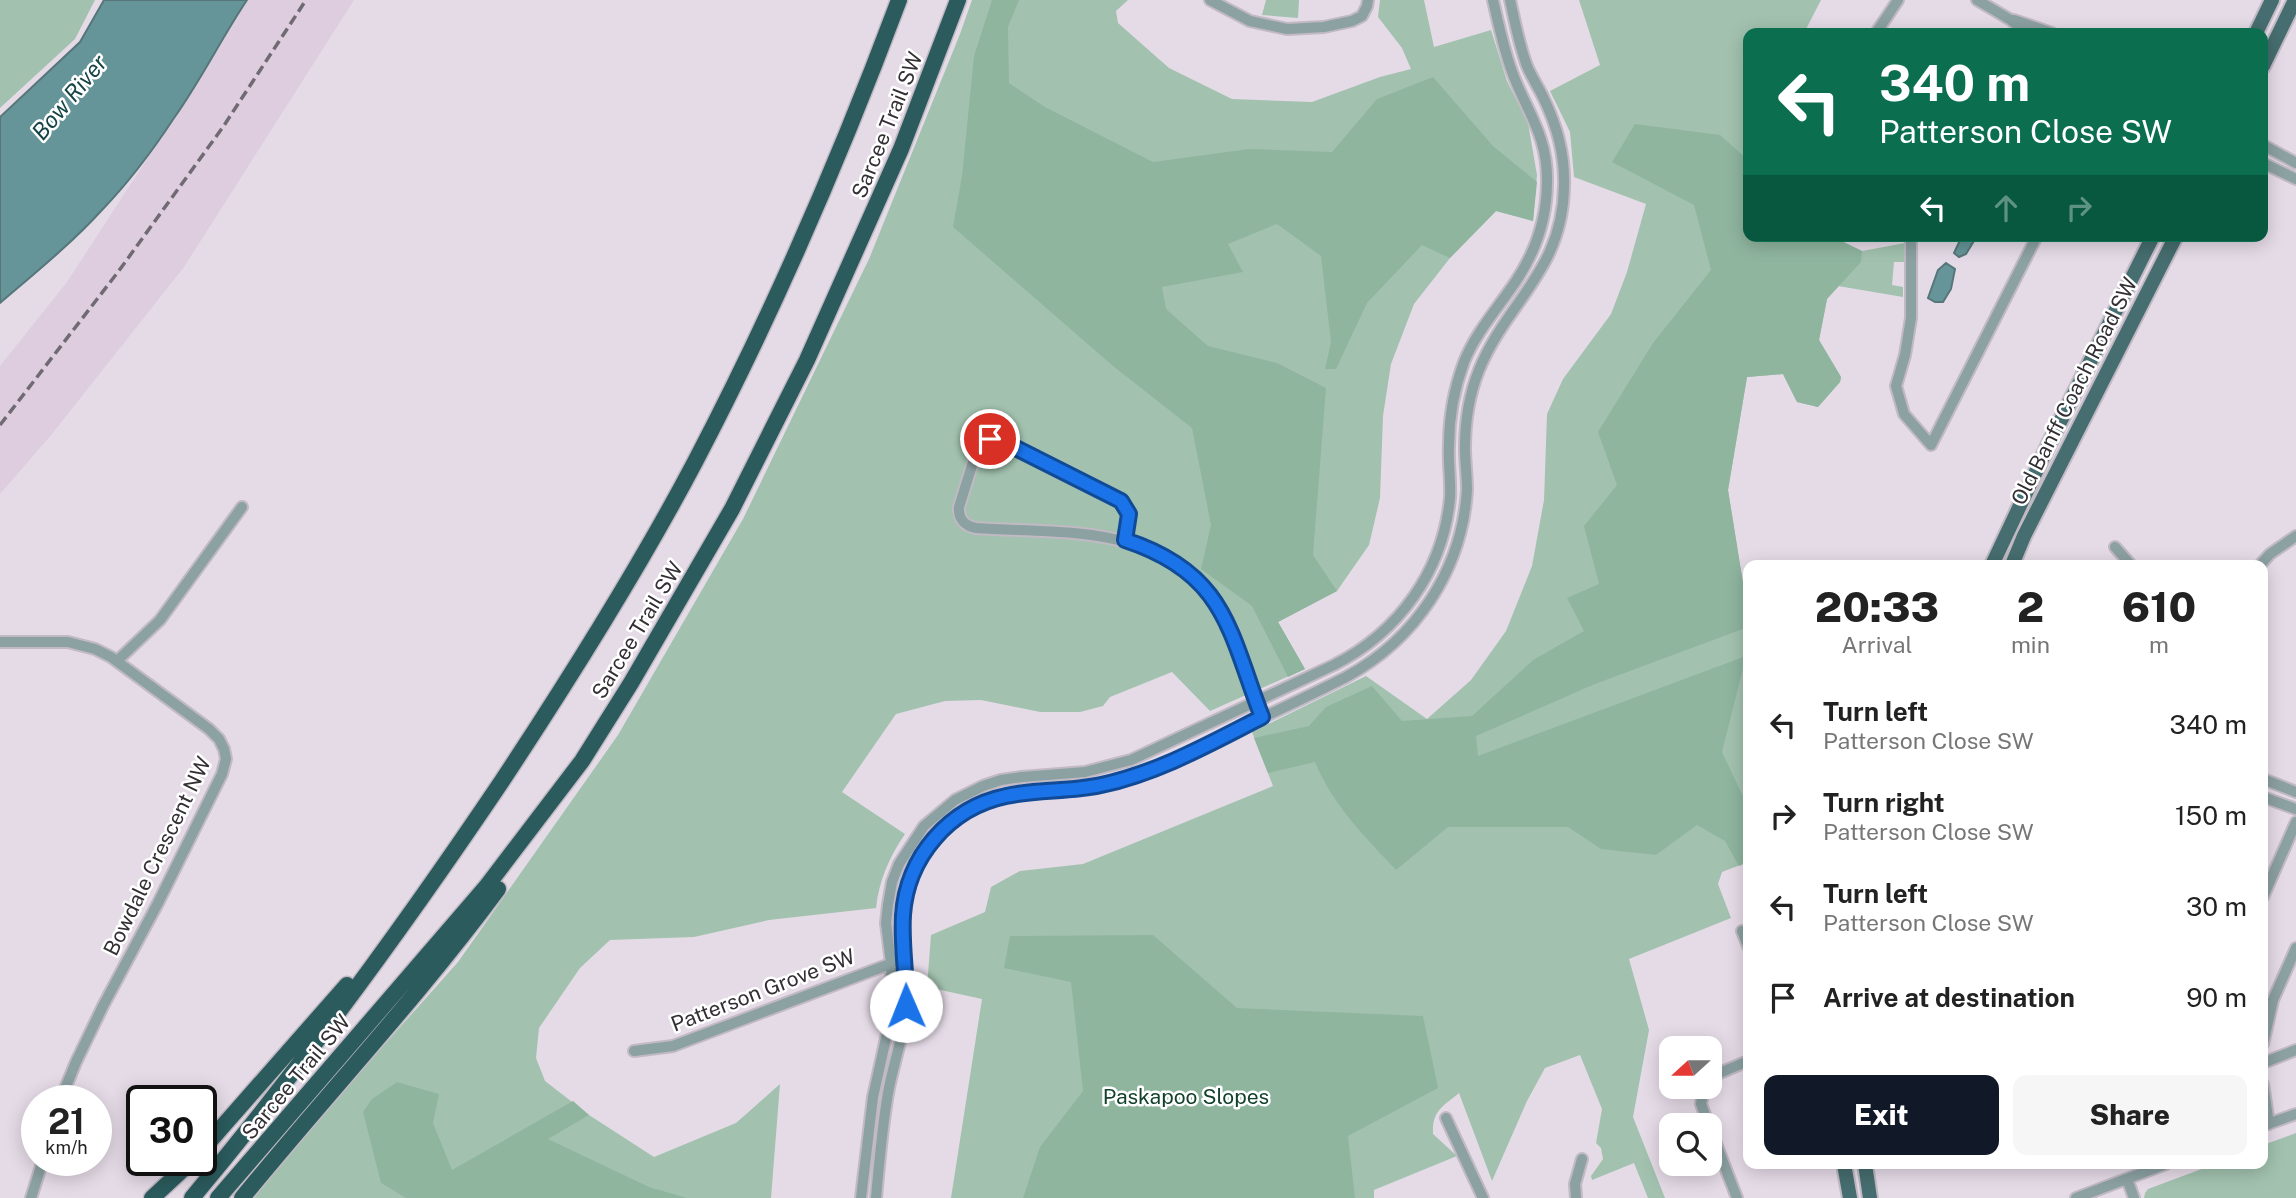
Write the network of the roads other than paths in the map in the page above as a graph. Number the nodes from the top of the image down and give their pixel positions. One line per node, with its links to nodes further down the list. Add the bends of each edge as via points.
1 (899, 0): 52 (highway, Sarcee Trail SW, via 825,189 694,464 542,720)
2 (958, 0): 41 (highway, Sarcee Trail SW, via 897,160 802,371 699,568)
3 (1210, 0): 4 (street, via 1250,21 1287,29 1352,22 1362,16)
4 (1368, 0)
5 (1493, 0): 25 (street, via 1514,78 1544,148 1547,199 1539,238 1516,282 1471,347)
6 (1510, 0): 26 (street, via 1527,66 1556,131 1563,199 1546,261 1487,352)
7 (1898, 0): 12 (street)
8 (1977, 0): 11 (street)
9 (2272, 0): 15 (main road)
10 (2295, 0): 16 (main road)
11 (2011, 19): 13 (street); 14 (street)
12 (1880, 28)
13 (2021, 28)
14 (2037, 28)
15 (2258, 28)
16 (2268, 56)
17 (2268, 148): 18 (street)
18 (2296, 163)
19 (2268, 165): 20 (street)
20 (2296, 179)
21 (1911, 242): 22 (street, via 1911,318 1896,386 1903,414 1931,445)
22 (2034, 242)
23 (2150, 242): 31 (main road, Old Banff Coach Road SW)
24 (2173, 242): 32 (main road, Old Banff Coach Road SW)
25 (1451, 407): 26 (street); 35 (street, via 1447,520 1436,557)
26 (1468, 409): 36 (street, via 1462,527 1448,570)
27 (243, 508): 38 (street, via 155,626)
28 (2296, 536): 34 (street)
29 (1125, 540): 29 (street, via 976,528 964,523 959,508 978,446 990,439 1002,441 1121,501 1129,514); 39 (street, via 1190,572 1213,598 1231,628)
30 (2115, 547): 33 (street)
31 (1994, 560)
32 (2014, 560)
33 (2127, 560)
34 (2265, 560)
35 (1415, 596): 36 (street); 39 (street, via 1387,629 1362,649)
36 (1428, 605): 40 (street, via 1399,640 1366,666)
37 (0, 642): 38 (street, Bowdale Crescent NW, via 78,644)
38 (117, 661): 62 (street, Bowdale Crescent NW, via 213,732 226,761)
39 (1256, 702): 40 (street); 42 (street, via 1157,750)
40 (1262, 717): 44 (street, via 1162,765)
41 (582, 761): 79 (highway, Sarcee Trail SW, via 463,915); 80 (highway, via 554,809 463,936)
42 (1098, 769): 44 (street); 47 (street, via 1001,780)
43 (2268, 781): 45 (street)
44 (1101, 785): 49 (street, via 1009,795)
45 (2296, 792)
46 (2268, 799): 48 (street)
47 (950, 803): 49 (street); 55 (street, via 917,833 895,872 886,923)
48 (2296, 809)
49 (959, 816): 54 (street, via 928,847 910,880 903,918)
50 (2296, 821): 51 (street)
51 (2268, 885)
52 (387, 948): 66 (highway, via 337,995); 78 (highway, Sarcee Trail SW)
53 (2296, 948): 56 (street)
54 (905, 960): 55 (street, Patterson Grove SW); 82 (street, via 905,1017 888,1095)
55 (891, 963): 58 (street, Patterson Grove SW, via 673,1046); 81 (street, via 892,1011 873,1097)
56 (2268, 1022)
57 (2296, 1050): 59 (street)
58 (634, 1051)
59 (2268, 1061)
60 (1743, 1063): 61 (street)
61 (1722, 1072)
62 (67, 1085)
63 (2296, 1114): 65 (street)
64 (1446, 1118): 83 (street)
65 (2268, 1124)
66 (217, 1133)
67 (1582, 1159): 84 (street, via 1574,1184)
68 (1722, 1160): 85 (street)
69 (1843, 1169): 86 (main road)
70 (1844, 1169): 87 (main road)
71 (1866, 1169): 88 (main road)
72 (2153, 1169): 75 (street)
73 (38, 1176): 76 (street)
74 (176, 1176): 77 (highway)
75 (2127, 1179): 89 (street); 90 (street)
76 (31, 1198)
77 (152, 1198)
78 (191, 1198)
79 (221, 1198)
80 (242, 1198)
81 (861, 1198)
82 (876, 1198)
83 (1483, 1198)
84 (1576, 1198)
85 (1737, 1198)
86 (1843, 1198)
87 (1850, 1198)
88 (1870, 1198)
89 (2076, 1198)
90 (2134, 1198)

